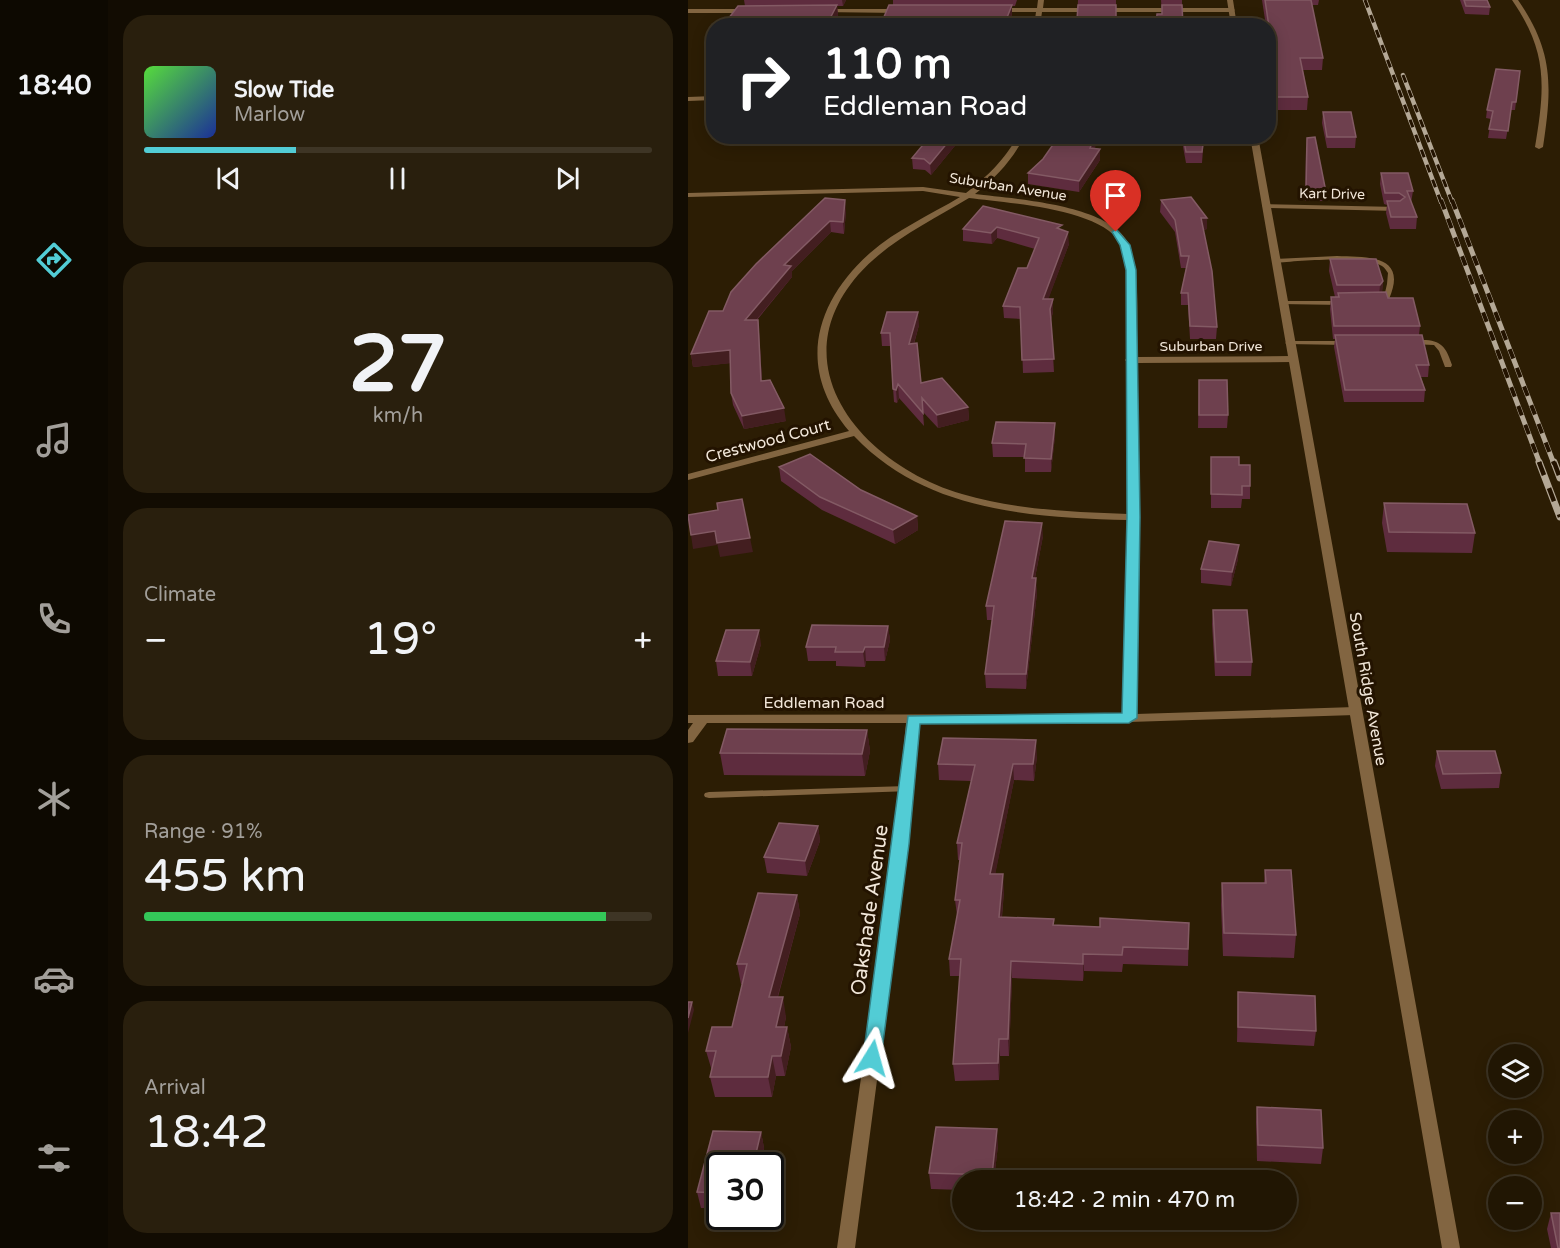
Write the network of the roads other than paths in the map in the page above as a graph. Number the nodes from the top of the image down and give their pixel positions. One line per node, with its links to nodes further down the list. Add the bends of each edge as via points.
1 (1041, 0): 5 (street)
2 (1230, 0): 6 (street)
3 (1514, 0): 17 (street, via 1530,19 1541,45 1550,95)
4 (992, 10): 5 (street)
5 (1039, 10): 6 (street); 11 (street)
6 (1232, 10): 12 (street)
7 (688, 11): 8 (street)
8 (758, 11)
9 (817, 11): 10 (street)
10 (911, 11)
11 (1038, 18)
12 (1233, 18)
13 (706, 98): 14 (street)
14 (688, 99)
15 (1018, 144): 18 (street, via 997,172)
16 (1255, 144): 20 (street, South Ridge Avenue)
17 (1539, 147)
18 (968, 194): 19 (street, Suburban Avenue, via 906,189); 30 (street, Suburban Avenue, via 1077,213 1116,232 1125,245 1131,270); 32 (street, via 872,254 835,300 824,326 821,364 828,393)
19 (688, 195)
20 (1266, 206): 21 (street, Kart Drive); 22 (street, South Ridge Avenue)
21 (1398, 209)
22 (1275, 261): 23 (street, South Ridge Avenue); 25 (lane, via 1351,259 1385,263 1392,277 1387,298)
23 (1282, 303): 24 (lane); 28 (street, South Ridge Avenue)
24 (1350, 303)
25 (1372, 303)
26 (1360, 342): 28 (lane)
27 (1406, 342): 31 (lane, via 1436,343 1443,348)
28 (1289, 343): 29 (street, South Ridge Avenue)
29 (1292, 359): 30 (street, Suburban Drive); 35 (street, South Ridge Avenue)
30 (1130, 360): 34 (street, Suburban Avenue)
31 (1448, 365)
32 (855, 433): 33 (street, Crestwood Court); 34 (street, via 885,463 922,484 966,499 1016,510)
33 (688, 477)
34 (1134, 517): 36 (street, Suburban Avenue)
35 (1355, 711): 36 (street, Eddleman Road); 44 (street, South Ridge Avenue)
36 (1129, 718): 39 (street, Eddleman Road)
37 (688, 719): 38 (street, Eddleman Road)
38 (703, 719): 39 (street, Eddleman Road); 40 (street)
39 (913, 720): 41 (street, Oakshade Avenue)
40 (688, 740)
41 (907, 789): 42 (lane); 43 (street, Oakshade Avenue)
42 (709, 795)
43 (846, 1248)
44 (1451, 1248)

